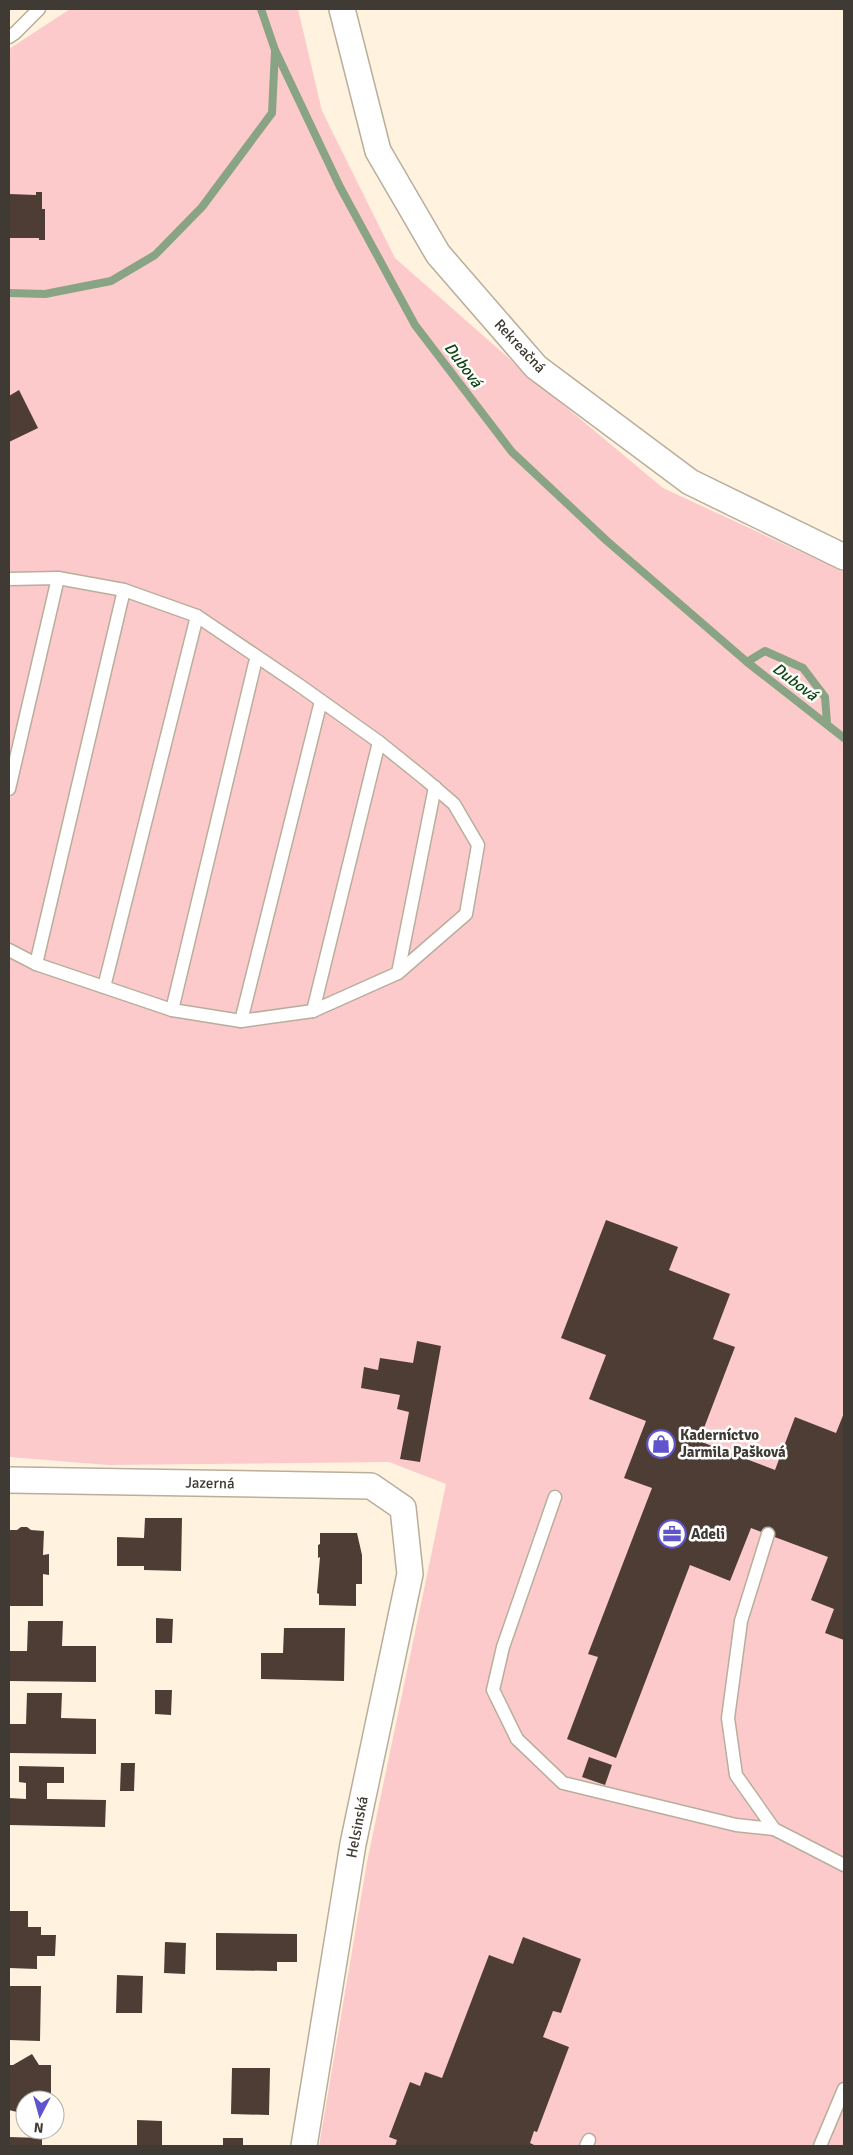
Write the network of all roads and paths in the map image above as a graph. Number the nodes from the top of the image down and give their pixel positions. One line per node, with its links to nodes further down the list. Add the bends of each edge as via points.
1 (39, 9): 3 (lane)
2 (342, 9): 4 (street, Rekreačná, via 378,150 438,254 536,368 690,482)
3 (9, 37)
4 (844, 556)
5 (58, 578): 6 (lane); 7 (lane); 13 (lane)
6 (9, 579)
7 (124, 590): 8 (lane); 15 (lane)
8 (197, 616): 9 (lane); 17 (lane)
9 (258, 658): 10 (lane); 18 (lane, via 254,663)
10 (321, 701): 11 (lane); 20 (lane)
11 (379, 742): 12 (lane); 19 (lane)
12 (434, 787): 16 (lane); 16 (lane, via 454,804 478,845 466,914)
13 (9, 789)
14 (9, 950): 15 (lane)
15 (36, 964): 17 (lane)
16 (398, 973): 19 (lane)
17 (104, 987): 18 (lane)
18 (172, 1010): 20 (lane)
19 (313, 1011): 20 (lane)
20 (241, 1021)
21 (9, 1480): 23 (street, Jazerná, via 371,1486)
22 (555, 1497): 25 (lane, via 503,1647 493,1690 517,1739 564,1783 736,1825)
23 (403, 1508): 28 (street, Helsinská, via 410,1574 353,1844)
24 (768, 1534): 25 (lane, via 741,1621 728,1718 736,1775)
25 (774, 1829): 26 (lane)
26 (844, 1865)
27 (844, 2089): 29 (lane)
28 (304, 2146)
29 (820, 2146)

